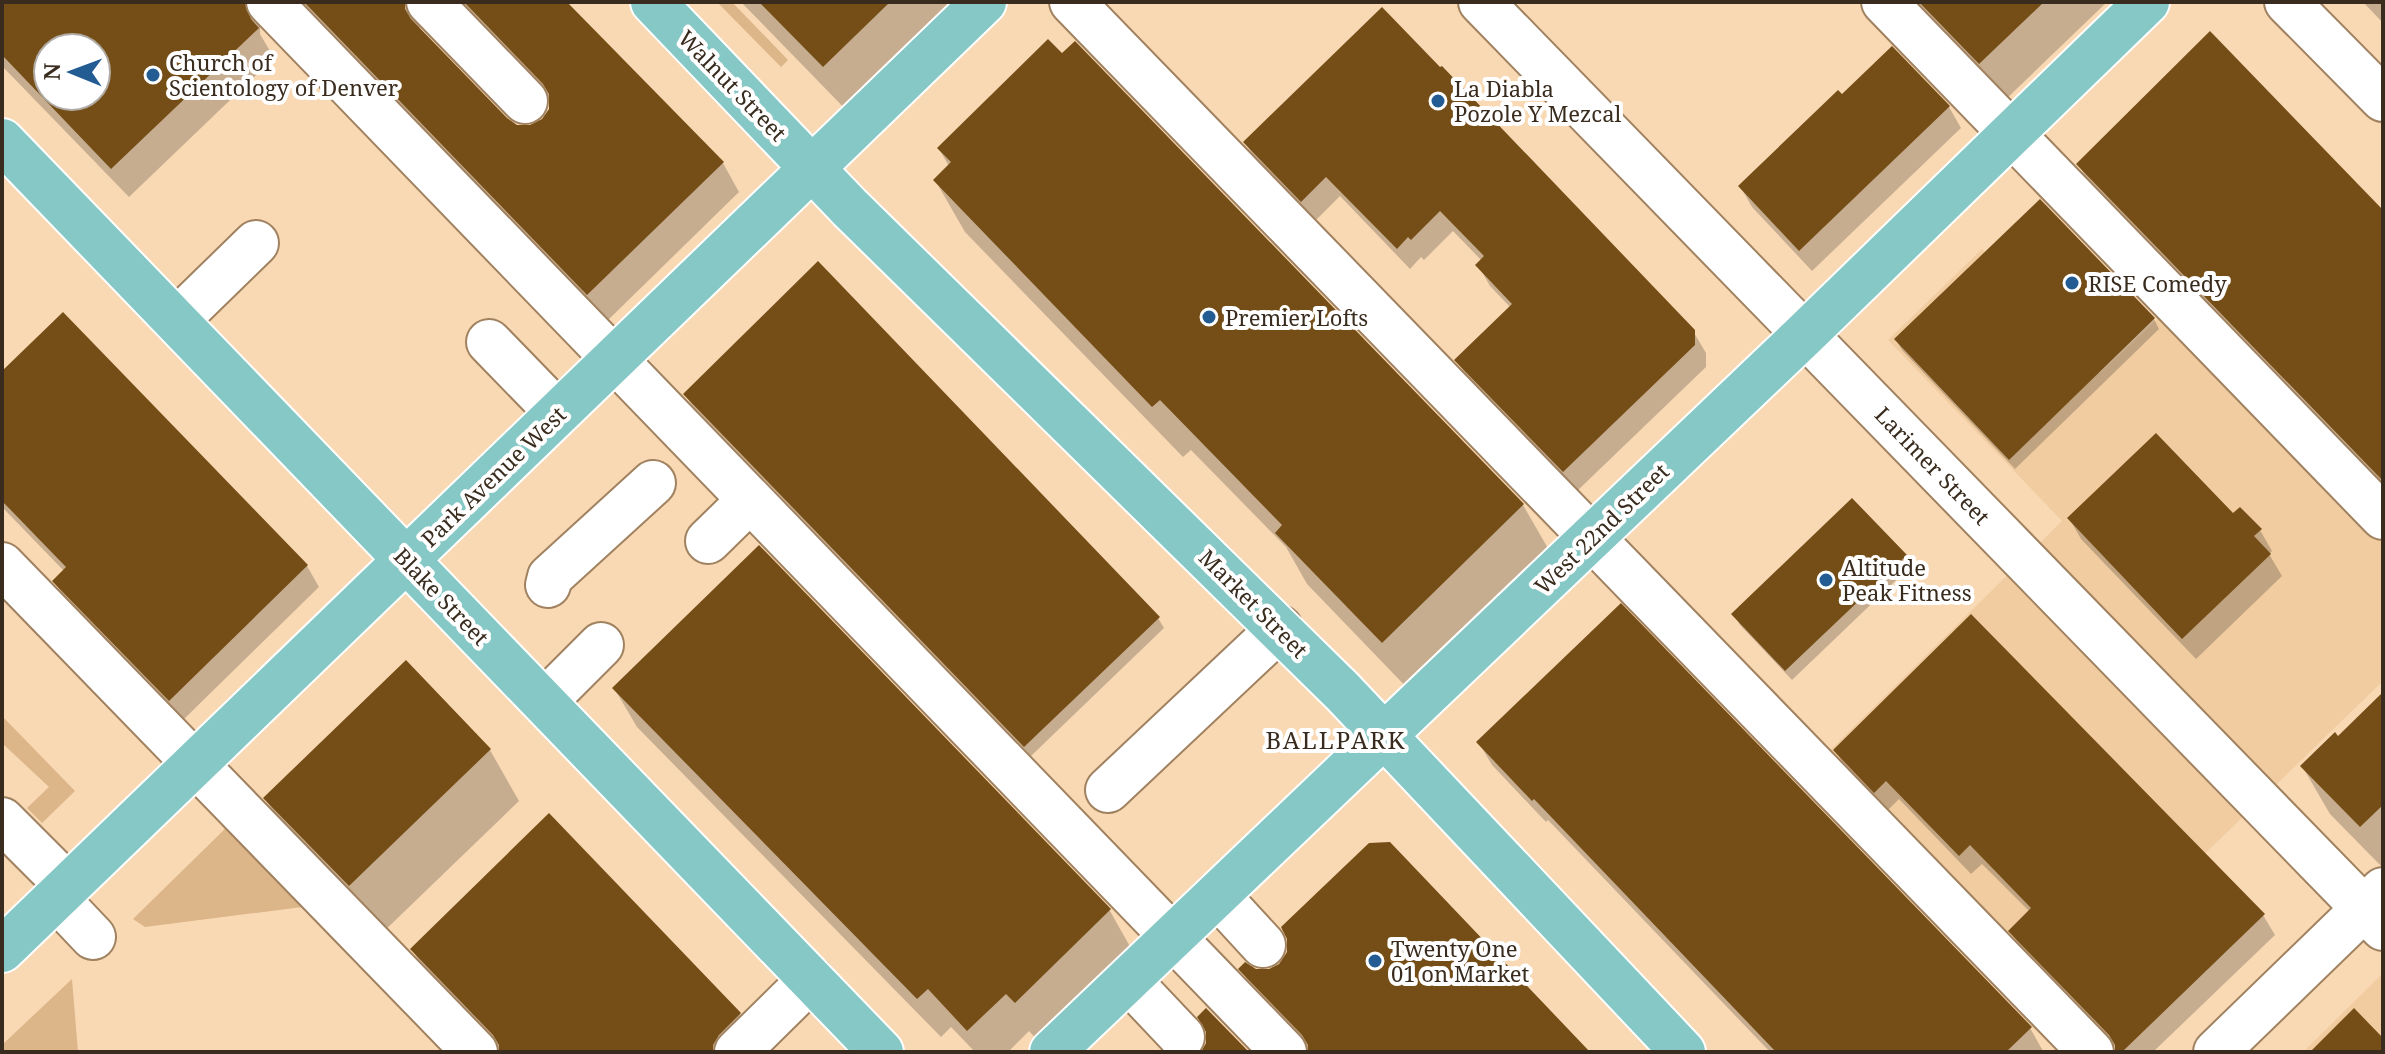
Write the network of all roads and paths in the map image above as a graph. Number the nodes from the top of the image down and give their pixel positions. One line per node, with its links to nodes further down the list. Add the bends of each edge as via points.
1 (269, 2): 19 (street)
2 (429, 2): 11 (street)
3 (653, 2): 14 (main road, Walnut Street)
4 (984, 2): 14 (main road, Park Avenue West)
5 (1072, 2): 24 (street)
6 (1481, 2): 17 (street, Larimer Street)
7 (1884, 2): 12 (street)
8 (2147, 2): 12 (main road, West 22nd Street)
9 (2287, 2): 10 (street)
10 (2383, 99)
11 (525, 101)
12 (2011, 134): 17 (main road, West 22nd Street); 23 (street)
13 (2, 141): 16 (main road, Blake Street)
14 (813, 168): 19 (main road, Park Avenue West); 29 (main road, Market Street)
15 (256, 243): 16 (street)
16 (176, 321): 26 (main road, Blake Street)
17 (1805, 334): 24 (main road, West 22nd Street); 38 (street, Larimer Street)
18 (489, 342): 20 (street)
19 (614, 359): 20 (main road, Park Avenue West); 22 (street)
20 (558, 413): 26 (main road, Park Avenue West)
21 (653, 483): 28 (street, via 550,577)
22 (750, 500): 25 (street); 40 (street)
23 (2383, 517)
24 (1591, 538): 32 (main road, West 22nd Street); 52 (street)
25 (708, 541)
26 (406, 560): 31 (main road, Blake Street); 33 (main road, Park Avenue West)
27 (2, 565): 33 (street)
28 (548, 585)
29 (1280, 628): 32 (main road, Market Street); 34 (street)
30 (601, 645): 31 (street)
31 (544, 702): 43 (main road, Blake Street)
32 (1385, 735): 37 (main road, West 22nd Street); 51 (main road, Market Street)
33 (195, 763): 36 (main road, Park Avenue West); 47 (street)
34 (1108, 790)
35 (2, 820): 36 (street)
36 (62, 892): 39 (street); 42 (main road, Park Avenue West)
37 (1217, 895): 40 (main road, West 22nd Street); 41 (street)
38 (2377, 909): 53 (street)
39 (93, 937)
40 (1173, 937): 44 (main road, West 22nd Street); 50 (street)
41 (1263, 945)
42 (2, 950)
43 (811, 979): 46 (main road, Blake Street); 48 (street)
44 (1128, 980): 45 (street); 49 (main road, West 22nd Street)
45 (1182, 1037)
46 (863, 1046)
47 (475, 1052)
48 (737, 1052)
49 (1052, 1052)
50 (1284, 1052)
51 (1683, 1052)
52 (2091, 1052)
53 (2216, 1052)

